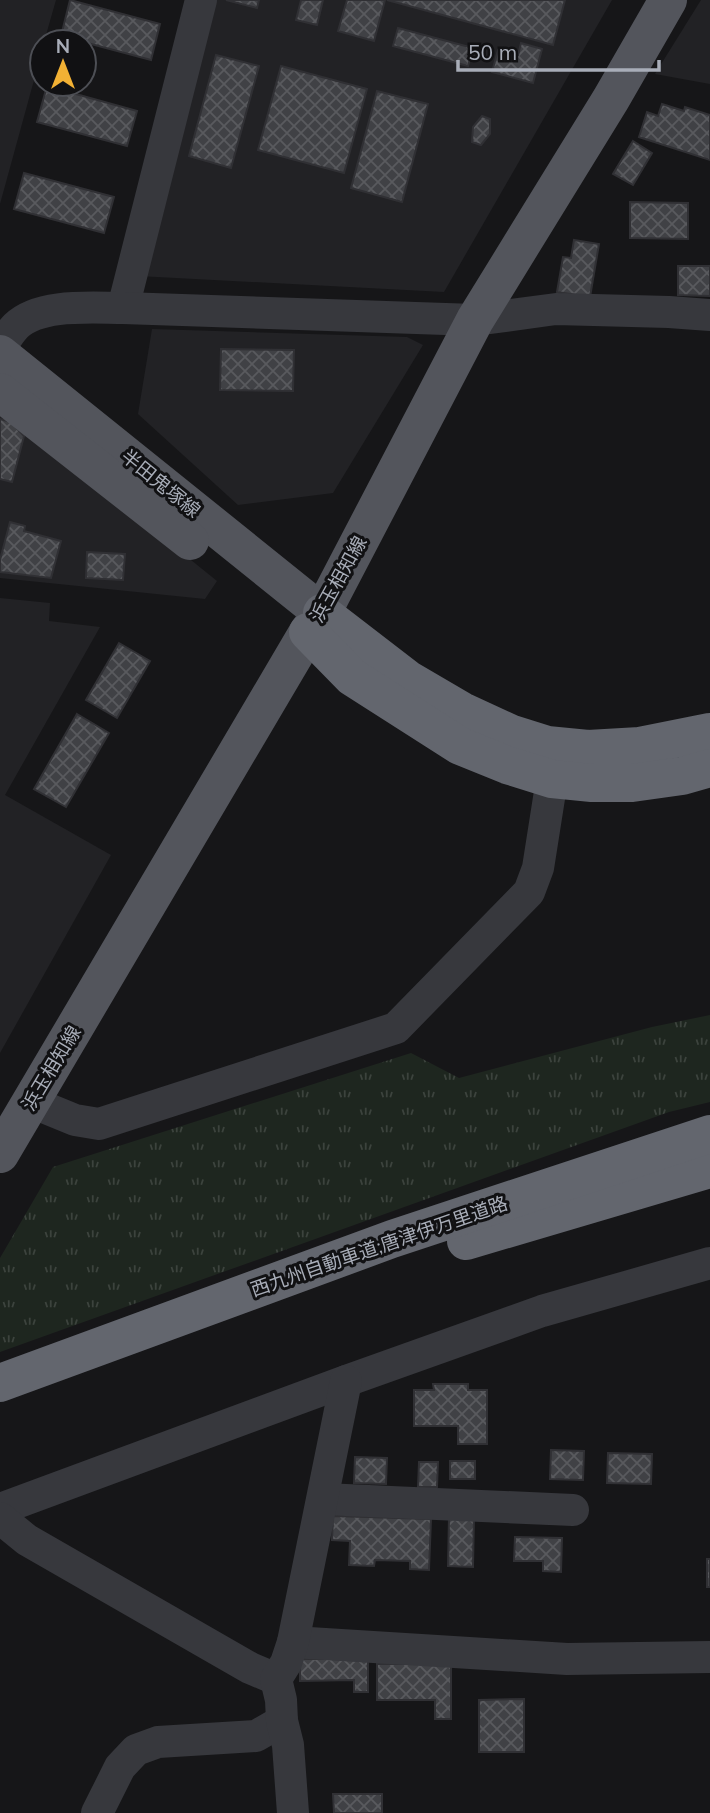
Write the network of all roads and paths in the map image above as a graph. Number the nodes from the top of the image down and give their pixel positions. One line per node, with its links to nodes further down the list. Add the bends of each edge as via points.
1 (201, 0): 3 (street)
2 (668, 0): 5 (main road, 浜玉相知線)
3 (123, 308): 5 (street); 6 (street, via 37,313 17,325)
4 (710, 315): 5 (street, via 556,309)
5 (475, 320): 9 (main road, 浜玉相知線)
6 (0, 348)
7 (0, 354): 9 (main road, 半田鬼塚線)
8 (0, 392): 9 (main road, 半田鬼塚線)
9 (315, 623): 10 (highway, via 462,711 547,745 588,749 640,746); 12 (highway, via 352,677 460,746); 13 (main road, 浜玉相知線)
10 (710, 732)
11 (710, 768): 12 (highway, via 632,783)
12 (552, 779): 13 (street, via 538,868 529,892 397,1028 99,1124 75,1120)
13 (31, 1102): 15 (main road, 浜玉相知線)
14 (710, 1134): 18 (highway, 西九州自動車道;唐津伊万里道路, via 392,1239)
15 (0, 1154)
16 (710, 1169): 18 (highway, 西九州自動車道;唐津伊万里道路)
17 (710, 1263): 19 (street, via 542,1311)
18 (51, 1364): 20 (highway, 西九州自動車道;唐津伊万里道路)
19 (346, 1381): 21 (street); 22 (street)
20 (0, 1383)
21 (323, 1499): 23 (street); 25 (street)
22 (0, 1509)
23 (573, 1510)
24 (0, 1518): 27 (street, via 27,1541)
25 (293, 1642): 26 (street, via 567,1659); 27 (street)
26 (710, 1657)
27 (276, 1679): 28 (street)
28 (282, 1721): 29 (street, via 256,1736 158,1742 136,1750 120,1767); 30 (street)
29 (97, 1813)
30 (293, 1813)

